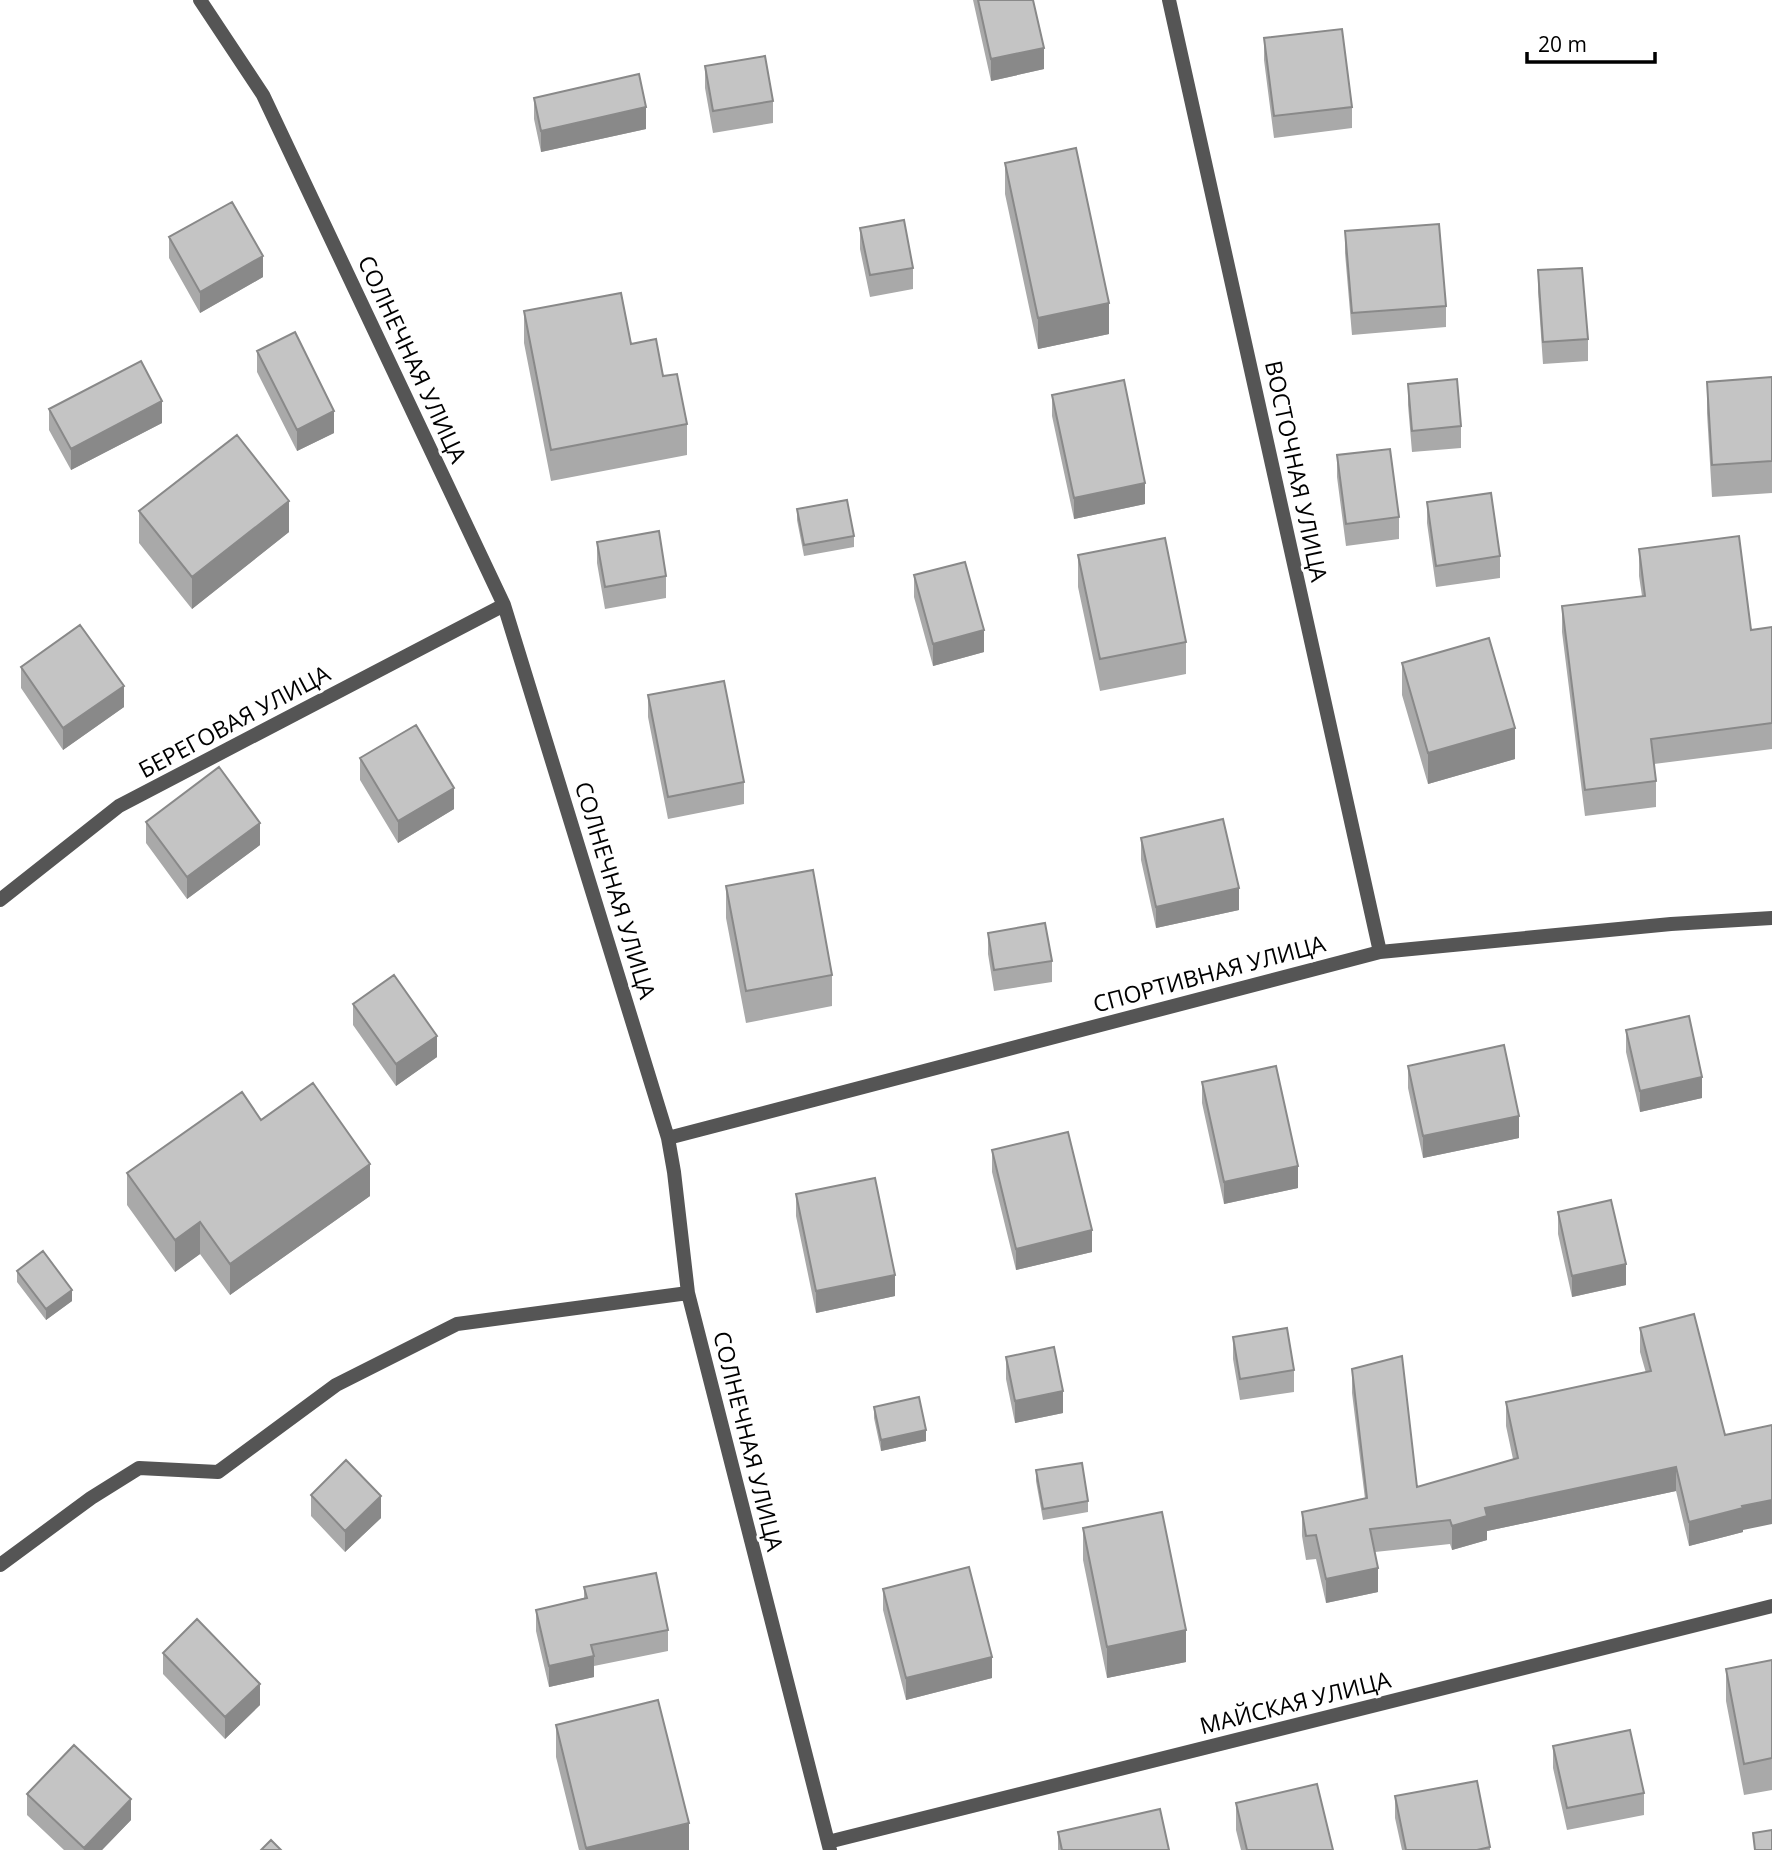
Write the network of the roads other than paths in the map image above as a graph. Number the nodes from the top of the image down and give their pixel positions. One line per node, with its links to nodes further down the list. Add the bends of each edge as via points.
1 (200, 0): 3 (street, СОЛНЕЧНАЯ УЛИЦА, via 263,94)
2 (1169, 0): 6 (street, ВОСТОЧНАЯ УЛИЦА)
3 (504, 605): 4 (street, БЕРЕГОВАЯ УЛИЦА, via 119,806); 7 (street, СОЛНЕЧНАЯ УЛИЦА)
4 (0, 900)
5 (1772, 918): 6 (street, СПОРТИВНАЯ УЛИЦА)
6 (1380, 952): 7 (street, СПОРТИВНАЯ УЛИЦА)
7 (668, 1138): 8 (street, СОЛНЕЧНАЯ УЛИЦА)
8 (688, 1293): 9 (street, via 457,1324 335,1385 218,1472 139,1468); 11 (street, СОЛНЕЧНАЯ УЛИЦА)
9 (0, 1565)
10 (1772, 1606): 11 (street, МАЙСКАЯ УЛИЦА)
11 (829, 1846)

